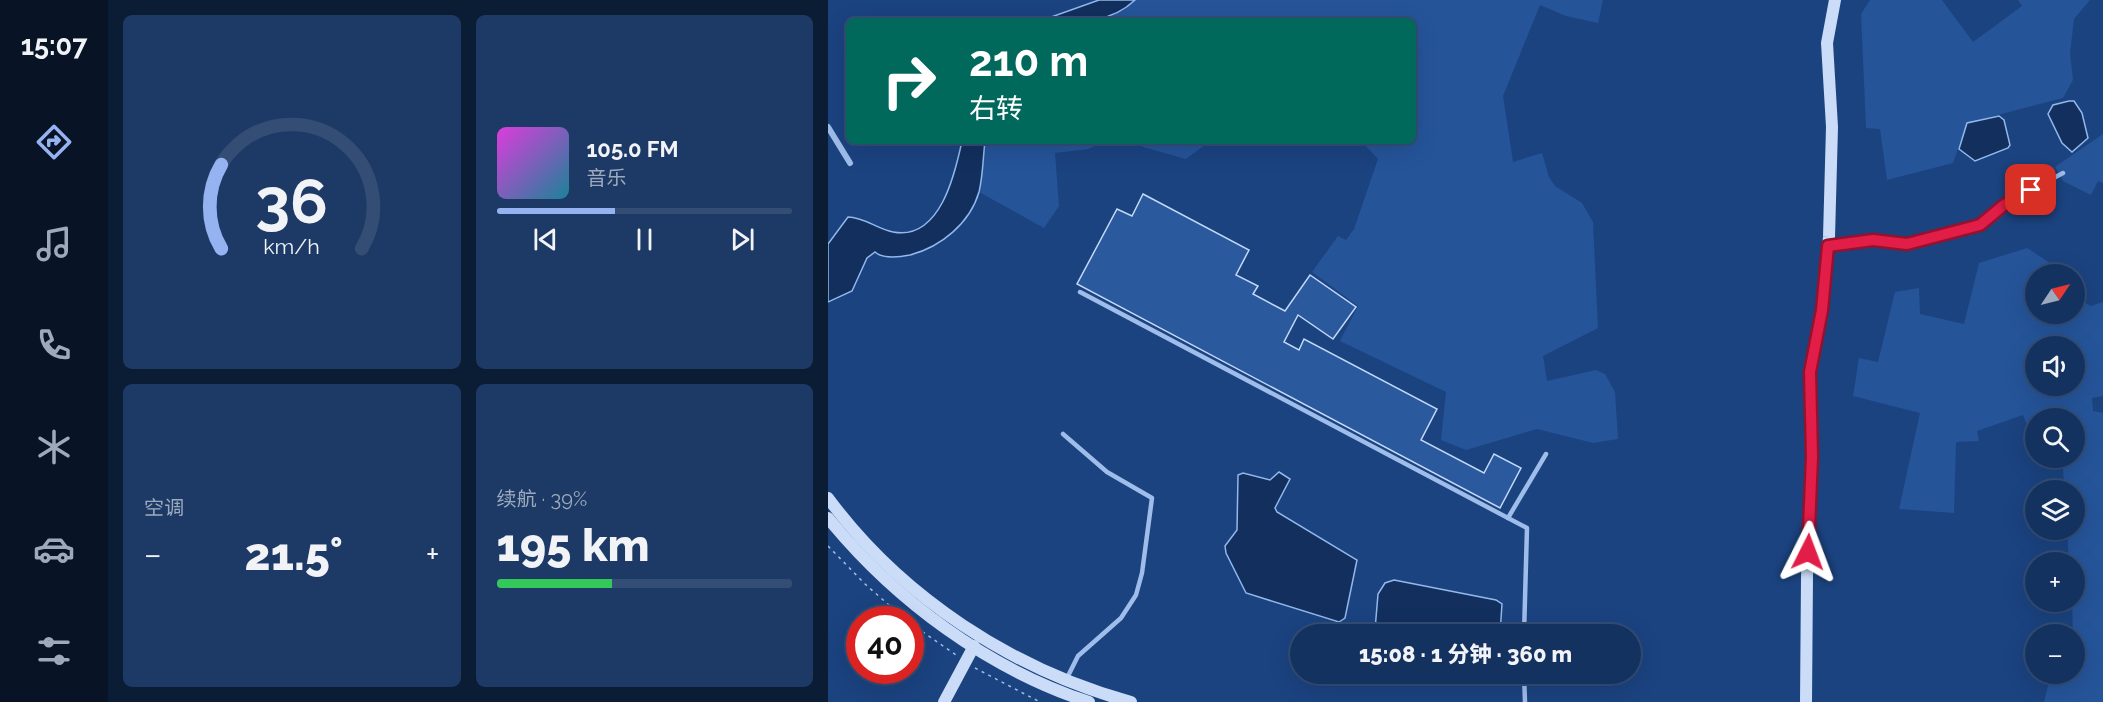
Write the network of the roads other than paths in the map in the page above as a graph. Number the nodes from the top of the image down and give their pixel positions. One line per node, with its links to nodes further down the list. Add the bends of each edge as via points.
1 (1836, 0): 5 (main road, via 1827,43 1832,127)
2 (828, 127): 3 (street)
3 (850, 163)
4 (2063, 173): 5 (lane, via 2004,205 1980,225 1907,244 1873,240)
5 (1828, 246): 20 (main road, via 1822,310 1810,372 1812,457 1806,576)
6 (1080, 292): 11 (lane)
7 (1063, 434): 14 (lane, via 1107,472 1152,498 1136,595 1121,618 1078,656)
8 (1546, 454): 11 (lane)
9 (828, 498): 14 (main road, via 866,544 925,597 990,642)
10 (828, 518): 13 (main road, via 897,590)
11 (1508, 518): 12 (lane, via 1527,528)
12 (1524, 624)
13 (974, 646): 16 (main road); 17 (main road, via 1032,679)
14 (1066, 681): 18 (main road)
15 (1524, 684): 19 (lane)
16 (944, 702)
17 (1089, 702)
18 (1131, 702)
19 (1525, 702)
20 (1806, 702)

